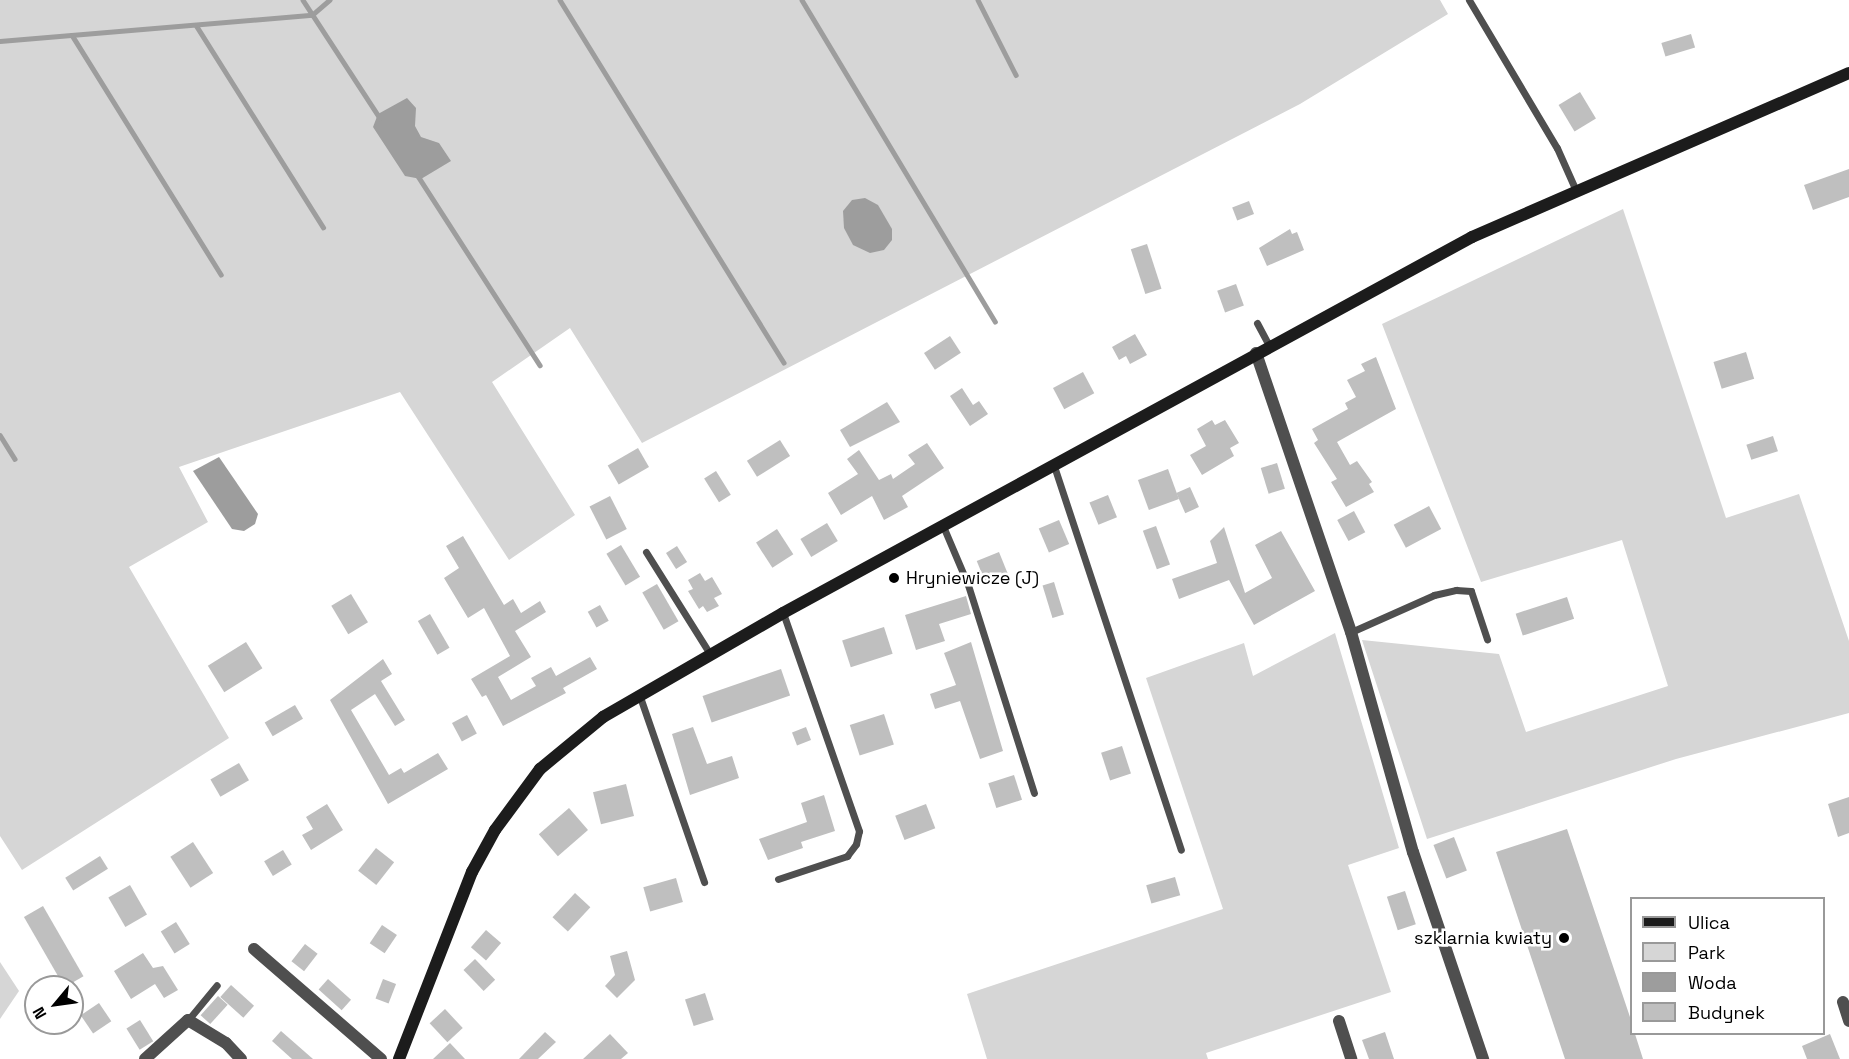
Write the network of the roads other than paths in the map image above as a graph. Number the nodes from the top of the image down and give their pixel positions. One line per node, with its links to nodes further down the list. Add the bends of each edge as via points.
1 (1469, 0): 3 (lane, via 1557,148)
2 (1849, 73): 3 (street)
3 (1577, 193): 5 (street, via 1494,226)
4 (1257, 323): 5 (lane)
5 (1269, 346): 6 (street)
6 (1256, 353): 7 (street); 11 (street)
7 (1054, 466): 8 (street); 16 (lane)
8 (943, 526): 10 (street); 15 (lane, via 968,585)
9 (646, 552): 13 (lane)
10 (783, 614): 13 (street); 17 (lane, via 859,831 847,856)
11 (1351, 632): 12 (lane, via 1434,595 1456,590 1471,591); 30 (street, via 1413,852)
12 (1488, 639)
13 (710, 654): 14 (street)
14 (639, 694): 18 (lane); 28 (street, via 603,717 540,769 495,830 472,872)
15 (1034, 793)
16 (1181, 849)
17 (778, 879)
18 (704, 882)
19 (254, 949): 27 (street)
20 (217, 985): 22 (lane)
21 (1843, 1002): 24 (street)
22 (188, 1020): 25 (street); 26 (street, via 226,1043)
23 (1339, 1021): 29 (street)
24 (1849, 1021)
25 (145, 1059)
26 (242, 1059)
27 (381, 1059)
28 (399, 1059)
29 (1351, 1059)
30 (1482, 1059)

